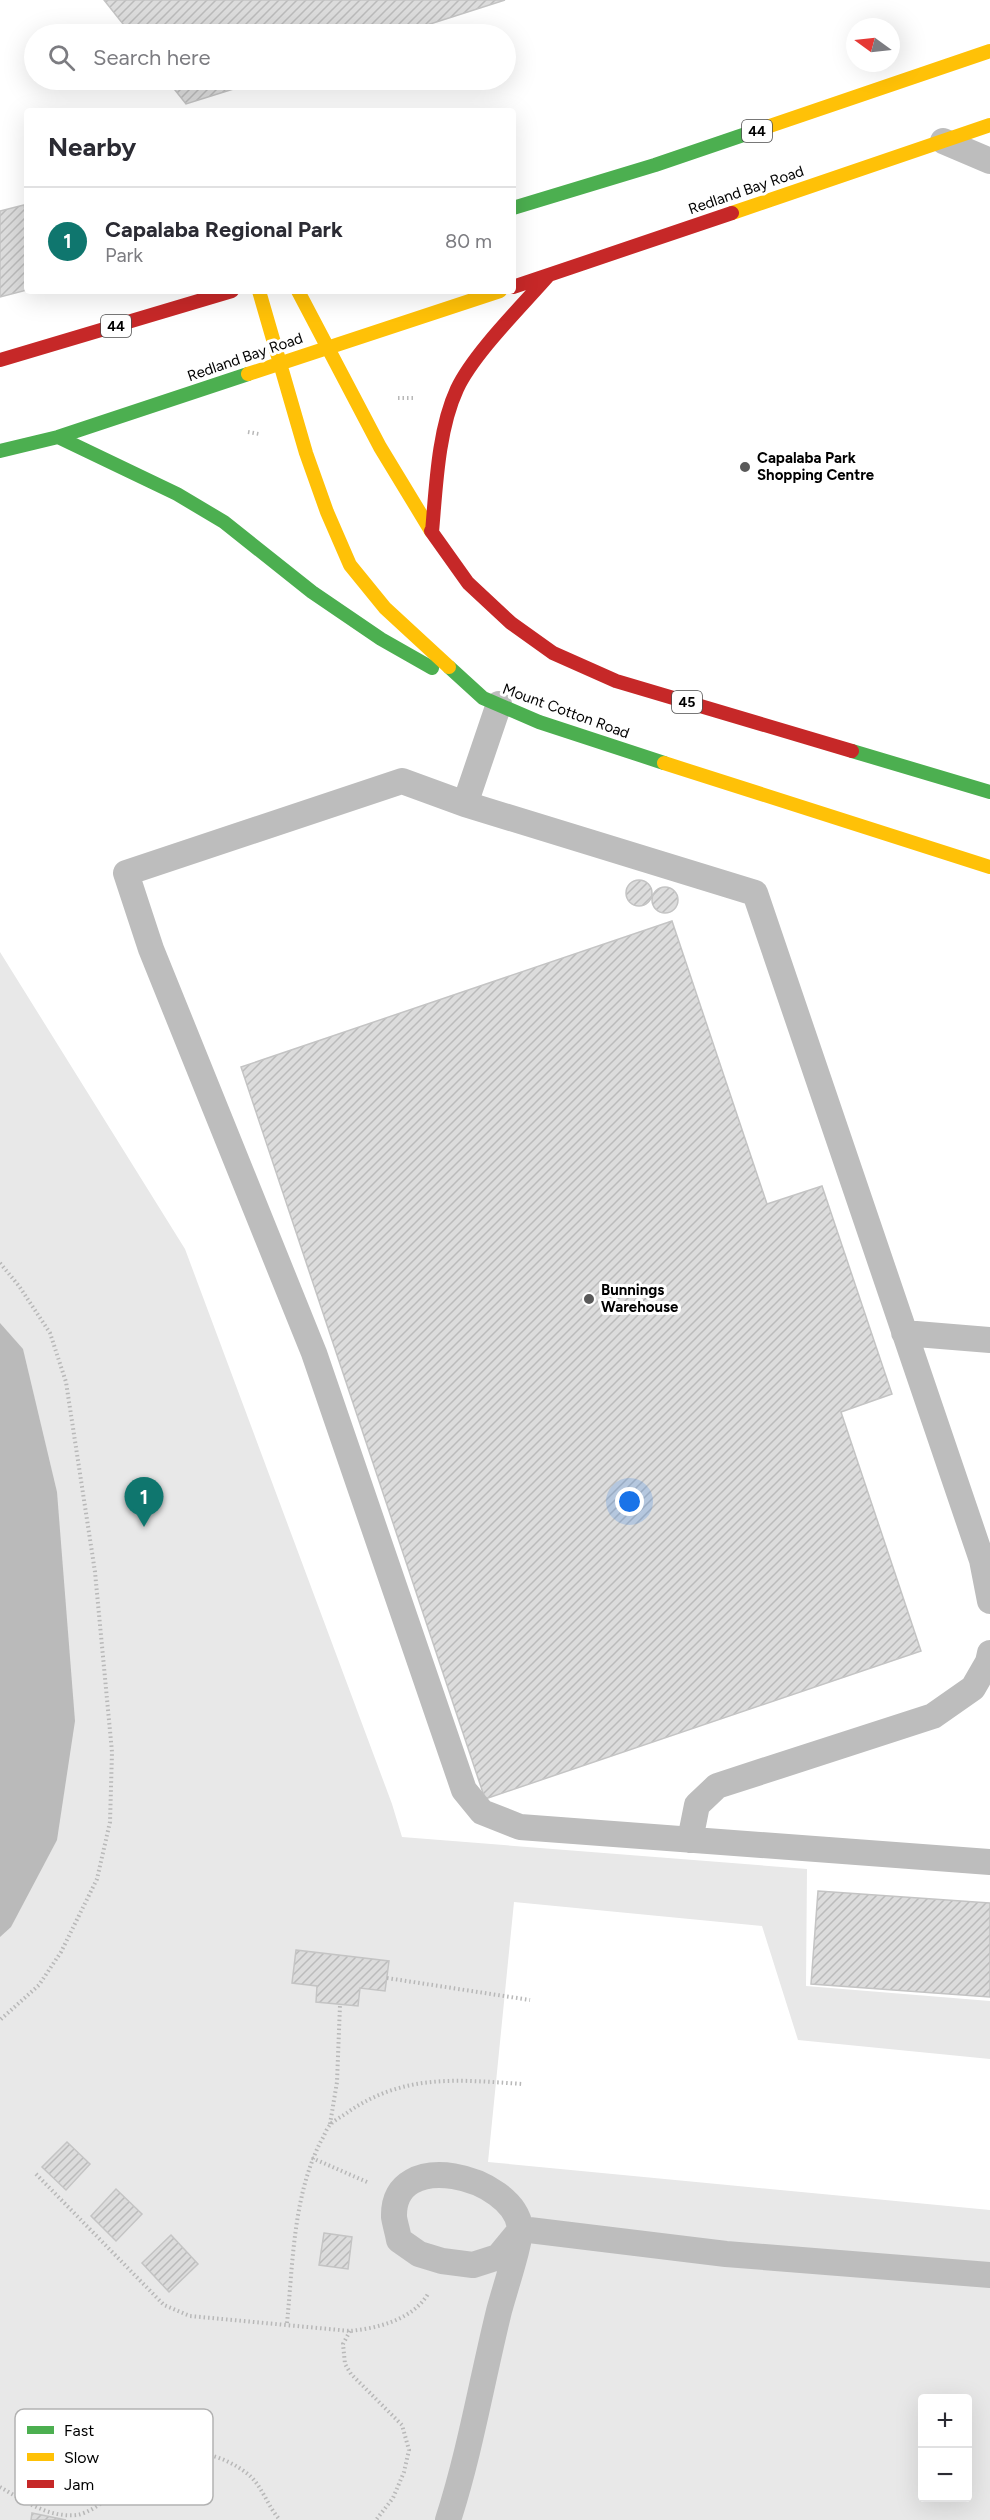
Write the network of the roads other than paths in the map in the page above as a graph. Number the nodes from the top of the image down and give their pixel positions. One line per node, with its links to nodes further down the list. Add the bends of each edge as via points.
1 (990, 51): 5 (main road, 44, via 655,165)
2 (990, 125): 3 (main road, Redland Bay Road)
3 (943, 141): 4 (lane); 6 (main road, Redland Bay Road)
4 (990, 161)
5 (516, 207)
6 (550, 274): 7 (main road, Redland Bay Road); 17 (main road, via 473,363 457,389 440,448)
7 (516, 286)
8 (222, 294): 13 (main road, 44)
9 (260, 294): 14 (main road, Mount Cotton Road)
10 (300, 294): 12 (main road, 45)
11 (491, 294): 12 (main road, Redland Bay Road)
12 (328, 346): 14 (main road, Redland Bay Road); 17 (main road, 45, via 380,447)
13 (0, 360)
14 (280, 362): 15 (main road, Redland Bay Road); 18 (main road, Mount Cotton Road, via 306,453 350,565 385,608)
15 (58, 437): 16 (main road, Redland Bay Road); 18 (main road, via 177,494 224,522 312,592 381,639)
16 (0, 451)
17 (432, 532): 19 (main road, 45, via 468,583 511,623 553,652 616,681)
18 (491, 701): 20 (lane); 21 (main road, Mount Cotton Road, via 591,740)
19 (990, 792)
20 (465, 804): 22 (lane, via 755,893); 26 (lane, via 402,781 126,873 151,949 314,1353 464,1790 482,1812 520,1827)
21 (990, 867)
22 (904, 1333): 23 (lane); 24 (lane, via 982,1560)
23 (990, 1340)
24 (990, 1600)
25 (990, 1653): 26 (lane, via 973,1688 933,1716 717,1786 697,1805)
26 (690, 1840): 27 (lane)
27 (990, 1862)
28 (521, 2229): 28 (lane, via 507,2200 483,2186 435,2174 417,2178 398,2196 394,2217 399,2240 418,2254 473,2265 498,2257); 29 (lane, via 726,2254); 30 (lane)
29 (990, 2275)
30 (448, 2520)

